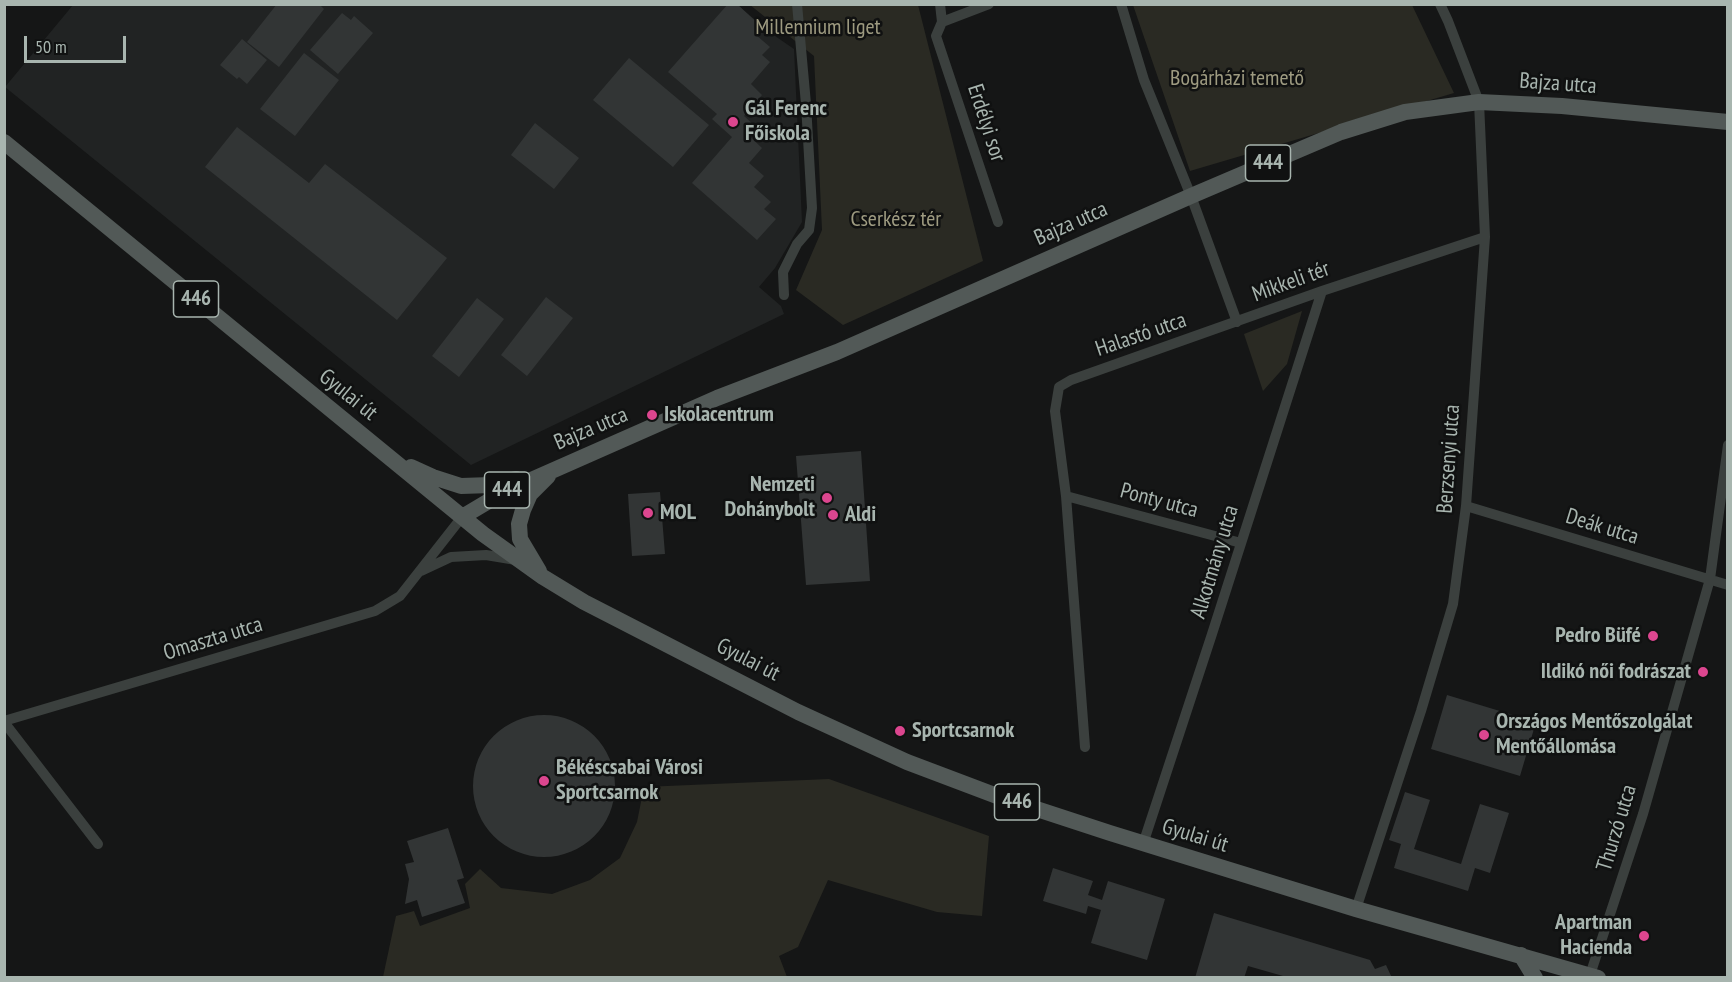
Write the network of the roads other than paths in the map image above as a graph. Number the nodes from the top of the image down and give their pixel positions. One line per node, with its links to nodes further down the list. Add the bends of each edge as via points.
1 (797, 4): 14 (street, via 812,208 809,230 783,272)
2 (940, 4): 6 (street)
3 (989, 4): 6 (street)
4 (1121, 4): 10 (street, Mikkeli tér, via 1144,80)
5 (1440, 4): 7 (street, Berzsenyi utca)
6 (942, 22): 11 (street, Erdélyi sor, via 936,36)
7 (1479, 102): 8 (main road, Bajza utca / 444); 10 (main road, Bajza utca / 444, via 1405,112 1341,132); 12 (street, Berzsenyi utca)
8 (1728, 122)
9 (4, 142): 17 (main road, Gyulai út / 446)
10 (1191, 196): 15 (street, Mikkeli tér); 18 (main road, Bajza utca / 444, via 847,348 717,398)
11 (998, 222)
12 (1485, 237): 13 (street, Mikkeli tér); 20 (street, Berzsenyi utca)
13 (1322, 291): 15 (street, Mikkeli tér); 22 (street, Alkotmány utca)
14 (783, 295)
15 (1237, 322): 19 (street, Halastó utca, via 1059,387 1056,411)
16 (1728, 445): 26 (street, Thurzó utca)
17 (387, 456): 18 (main road, via 461,486 491,485); 21 (main road, Gyulai út / 446)
18 (555, 470): 21 (main road, Bajza utca / 444, via 504,492); 25 (main road, via 530,494 519,524 520,539)
19 (1066, 496): 22 (street, Ponty utca); 29 (street)
20 (1466, 506): 26 (street, Deák utca); 32 (street, Berzsenyi utca, via 1453,604)
21 (462, 517): 23 (main road, Gyulai út / 446); 24 (street, Omaszta utca)
22 (1241, 543): 30 (street, Alkotmány utca)
23 (521, 561): 24 (street, Omaszta utca, via 486,555 451,557); 25 (main road, Gyulai út / 446)
24 (418, 572): 28 (street, Omaszta utca, via 400,596 375,611)
25 (543, 577): 30 (main road, Gyulai út / 446, via 798,712 907,762)
26 (1710, 579): 27 (street, Deák utca); 34 (street, Thurzó utca)
27 (1728, 585)
28 (4, 722): 31 (street)
29 (1085, 747)
30 (1143, 843): 32 (main road, Gyulai út / 446)
31 (98, 844)
32 (1356, 909): 33 (main road, Gyulai út / 446)
33 (1521, 955): 34 (main road, Gyulai út / 446); 35 (main road)
34 (1594, 976)
35 (1534, 978)

